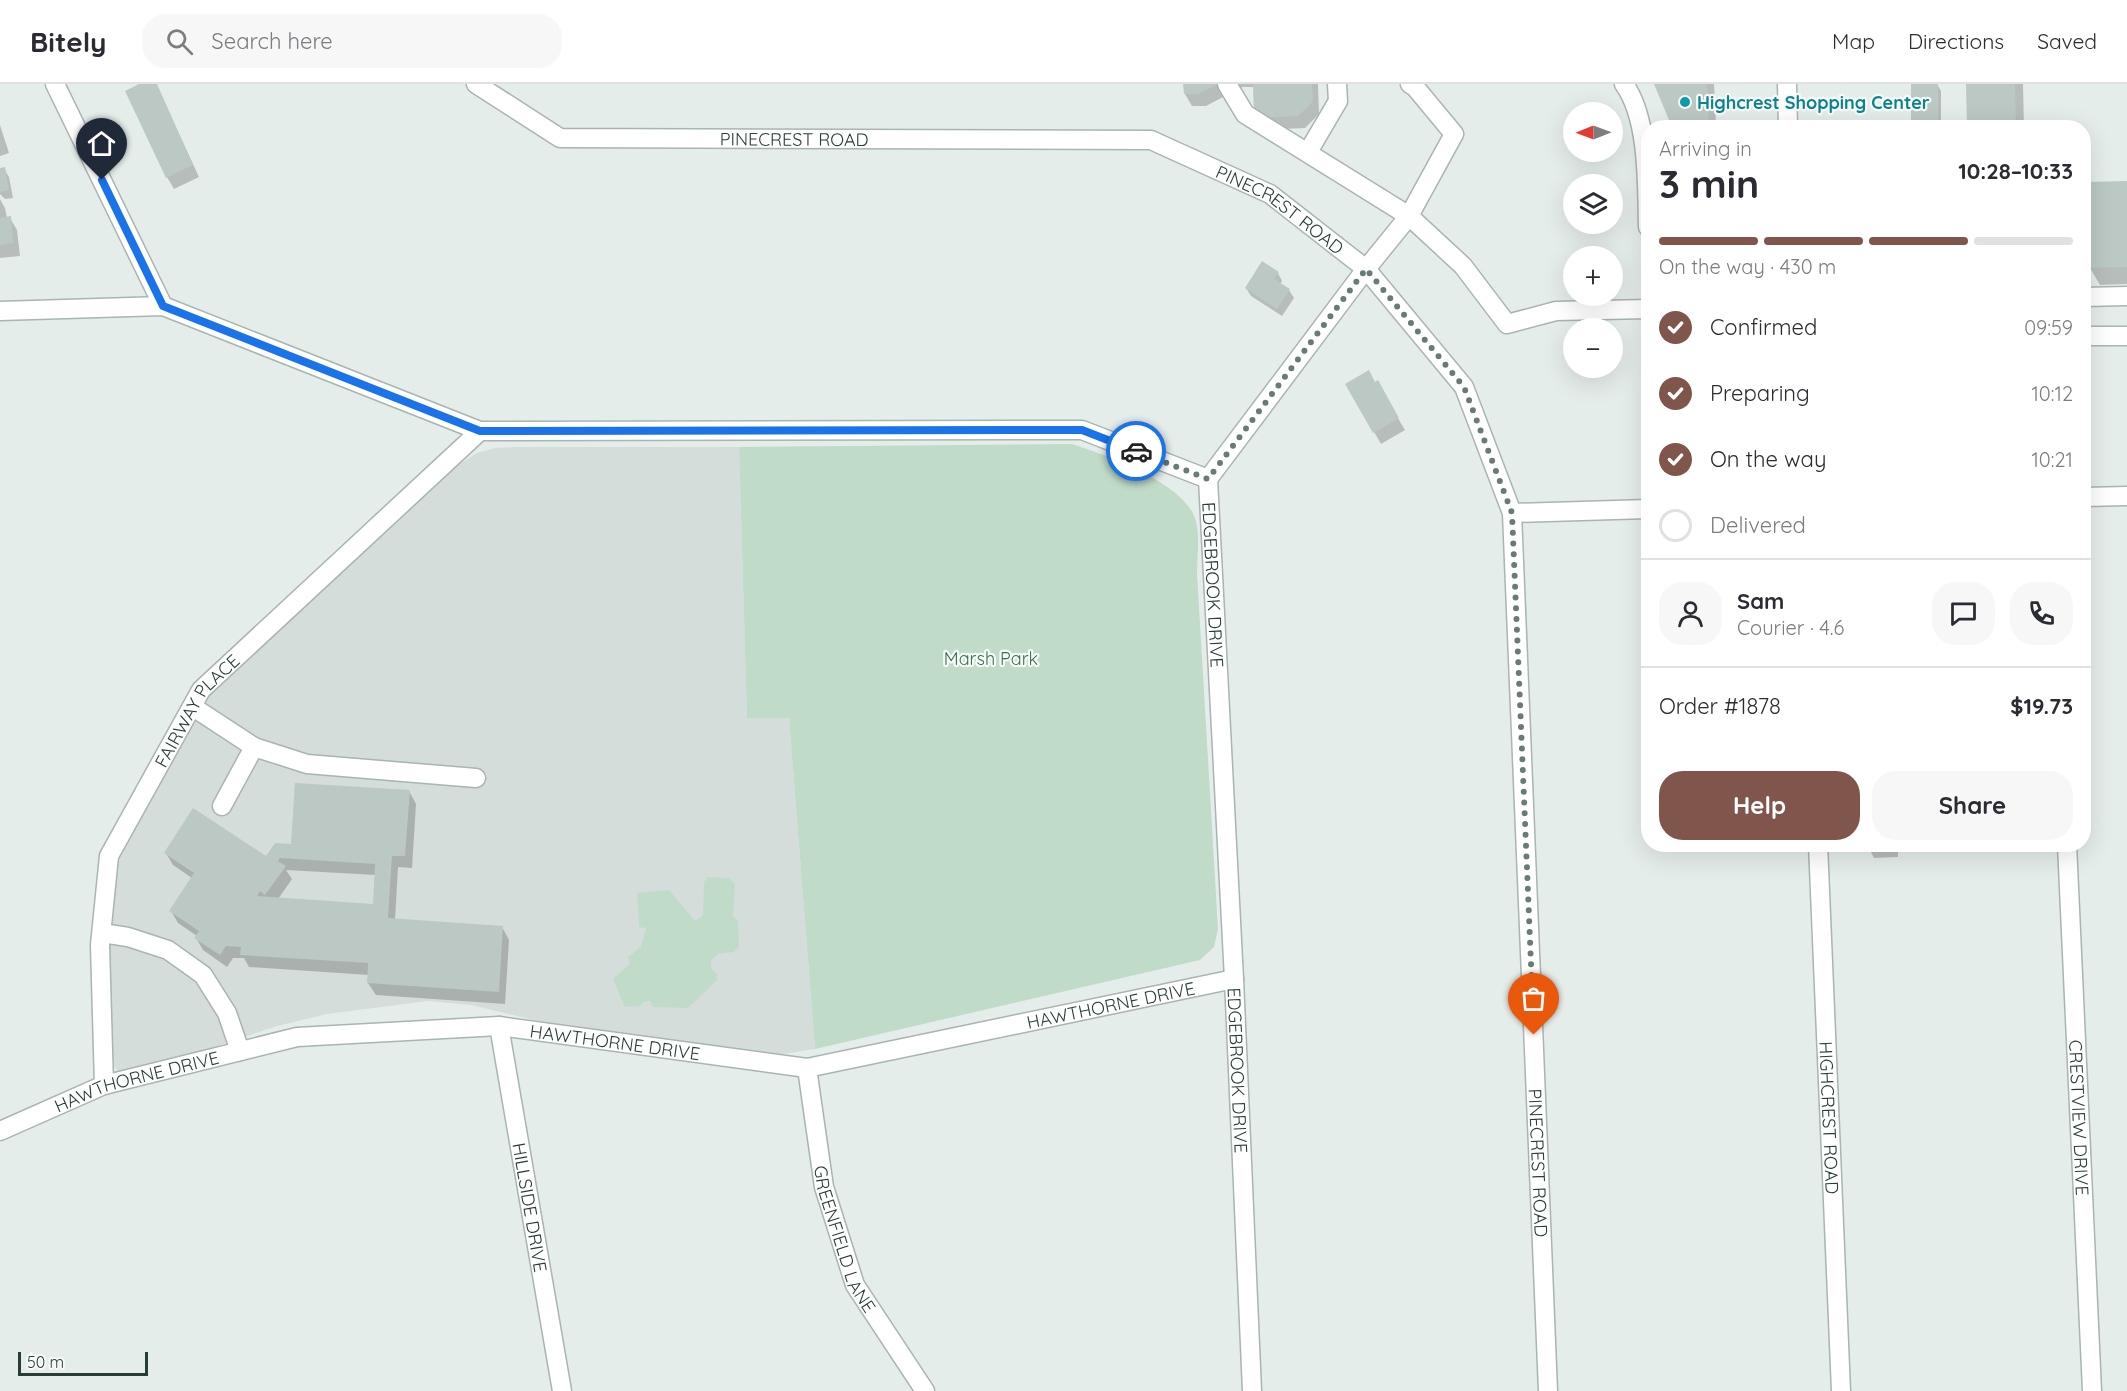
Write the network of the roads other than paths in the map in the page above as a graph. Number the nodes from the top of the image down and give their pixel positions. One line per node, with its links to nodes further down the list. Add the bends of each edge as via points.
1 (55, 84): 15 (street)
2 (476, 84): 12 (street, PINECREST ROAD, via 560,138 1151,140 1270,194)
3 (1227, 84): 10 (street, via 1245,114)
4 (1337, 84): 10 (street, via 1338,101)
5 (1410, 84): 11 (street, via 1454,134)
6 (1624, 84): 9 (street)
7 (1787, 84): 8 (street)
8 (1788, 120)
9 (1641, 125)
10 (1308, 152): 11 (street)
11 (1409, 216): 12 (street); 16 (street, via 1463,266 1507,324 1556,311)
12 (1366, 269): 21 (street); 25 (street, PINECREST ROAD, via 1464,387)
13 (2091, 294): 14 (street)
14 (2127, 296)
15 (163, 306): 17 (street, EDGEBROOK DRIVE); 20 (street, EDGEBROOK DRIVE)
16 (1641, 309)
17 (0, 311)
18 (2091, 336): 19 (street)
19 (2127, 336)
20 (480, 431): 21 (street, EDGEBROOK DRIVE, via 1082,430); 26 (street, FAIRWAY PLACE, via 201,690)
21 (1208, 479): 33 (street, EDGEBROOK DRIVE)
22 (2127, 496): 23 (street)
23 (2091, 497)
24 (1641, 508): 25 (street)
25 (1512, 513): 42 (street, PINECREST ROAD)
26 (193, 707): 27 (street); 32 (street, FAIRWAY PLACE, via 109,856)
27 (254, 747): 28 (street, via 306,764); 29 (street)
28 (476, 778)
29 (222, 806)
30 (1818, 852): 43 (street, HIGHCREST ROAD)
31 (2067, 852): 44 (street, CRESTVIEW DRIVE)
32 (102, 933): 35 (street, via 168,950 203,975 227,1013); 37 (street, FAIRWAY PLACE)
33 (1234, 979): 36 (street, HAWTHORNE DRIVE); 41 (street, EDGEBROOK DRIVE)
34 (499, 1026): 35 (street, HAWTHORNE DRIVE, via 297,1037); 36 (street, HAWTHORNE DRIVE); 39 (street, HILLSIDE DRIVE)
35 (240, 1051): 37 (street, HAWTHORNE DRIVE)
36 (807, 1068): 40 (street, GREENFIELD LANE, via 824,1187 855,1285)
37 (104, 1085): 38 (street, HAWTHORNE DRIVE)
38 (0, 1131)
39 (562, 1391)
40 (925, 1391)
41 (1252, 1391)
42 (1548, 1391)
43 (1841, 1391)
44 (2092, 1391)

